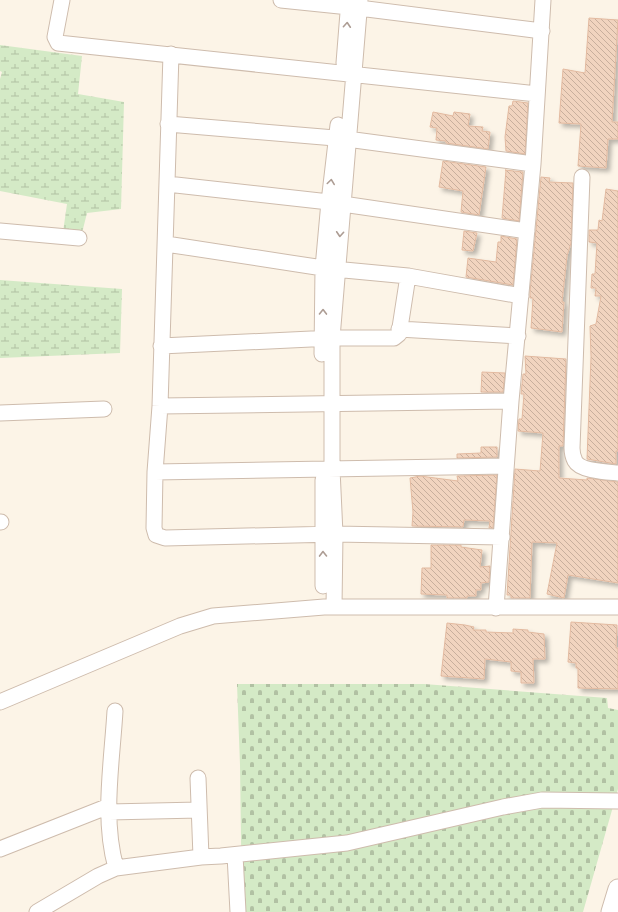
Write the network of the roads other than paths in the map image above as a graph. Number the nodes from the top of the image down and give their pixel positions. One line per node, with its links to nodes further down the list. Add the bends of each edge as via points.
1 (62, 0): 6 (street, via 55,37 58,43)
2 (281, 0): 4 (street)
3 (543, 0): 5 (street)
4 (354, 4): 5 (street); 7 (street)
5 (542, 31): 8 (street)
6 (171, 54): 7 (street); 9 (street)
7 (349, 74): 8 (street); 10 (street)
8 (537, 94): 11 (street)
9 (168, 124): 10 (street); 13 (street)
10 (342, 139): 11 (street); 14 (street)
11 (532, 164): 16 (street)
12 (582, 178): 34 (street, via 572,448 575,462 579,466)
13 (167, 184): 14 (street); 18 (street)
14 (335, 203): 16 (street); 19 (street)
15 (0, 231): 17 (street)
16 (527, 231): 21 (street)
17 (79, 238)
18 (166, 244): 19 (street); 25 (street)
19 (330, 269): 20 (street); 24 (street)
20 (408, 276): 21 (street); 22 (street)
21 (522, 296): 23 (street)
22 (399, 329): 23 (street); 24 (street, via 398,336 392,339)
23 (518, 336): 26 (street)
24 (327, 338): 25 (street); 27 (street)
25 (161, 346): 28 (street)
26 (511, 400): 27 (street); 31 (street)
27 (328, 404): 28 (street); 32 (street)
28 (160, 406): 33 (street)
29 (104, 409): 30 (street)
30 (0, 413)
31 (506, 466): 32 (street); 36 (street)
32 (328, 469): 33 (street); 35 (street)
33 (155, 472): 35 (street, via 155,532 162,538)
34 (618, 474)
35 (328, 535): 36 (street); 38 (street)
36 (502, 537): 39 (street)
37 (618, 606): 39 (street)
38 (329, 607): 39 (street); 40 (street, via 245,612 193,621)
39 (496, 608)
40 (0, 702)
41 (115, 711): 44 (street)
42 (198, 778): 45 (street)
43 (618, 801): 47 (street, via 542,800 347,843)
44 (109, 809): 45 (street); 46 (street); 49 (street, via 112,856)
45 (199, 810): 48 (street)
46 (0, 849)
47 (235, 855): 48 (street); 52 (street)
48 (201, 857): 49 (street)
49 (116, 868): 51 (street)
50 (618, 889): 53 (street)
51 (37, 912)
52 (238, 912)
53 (611, 912)

